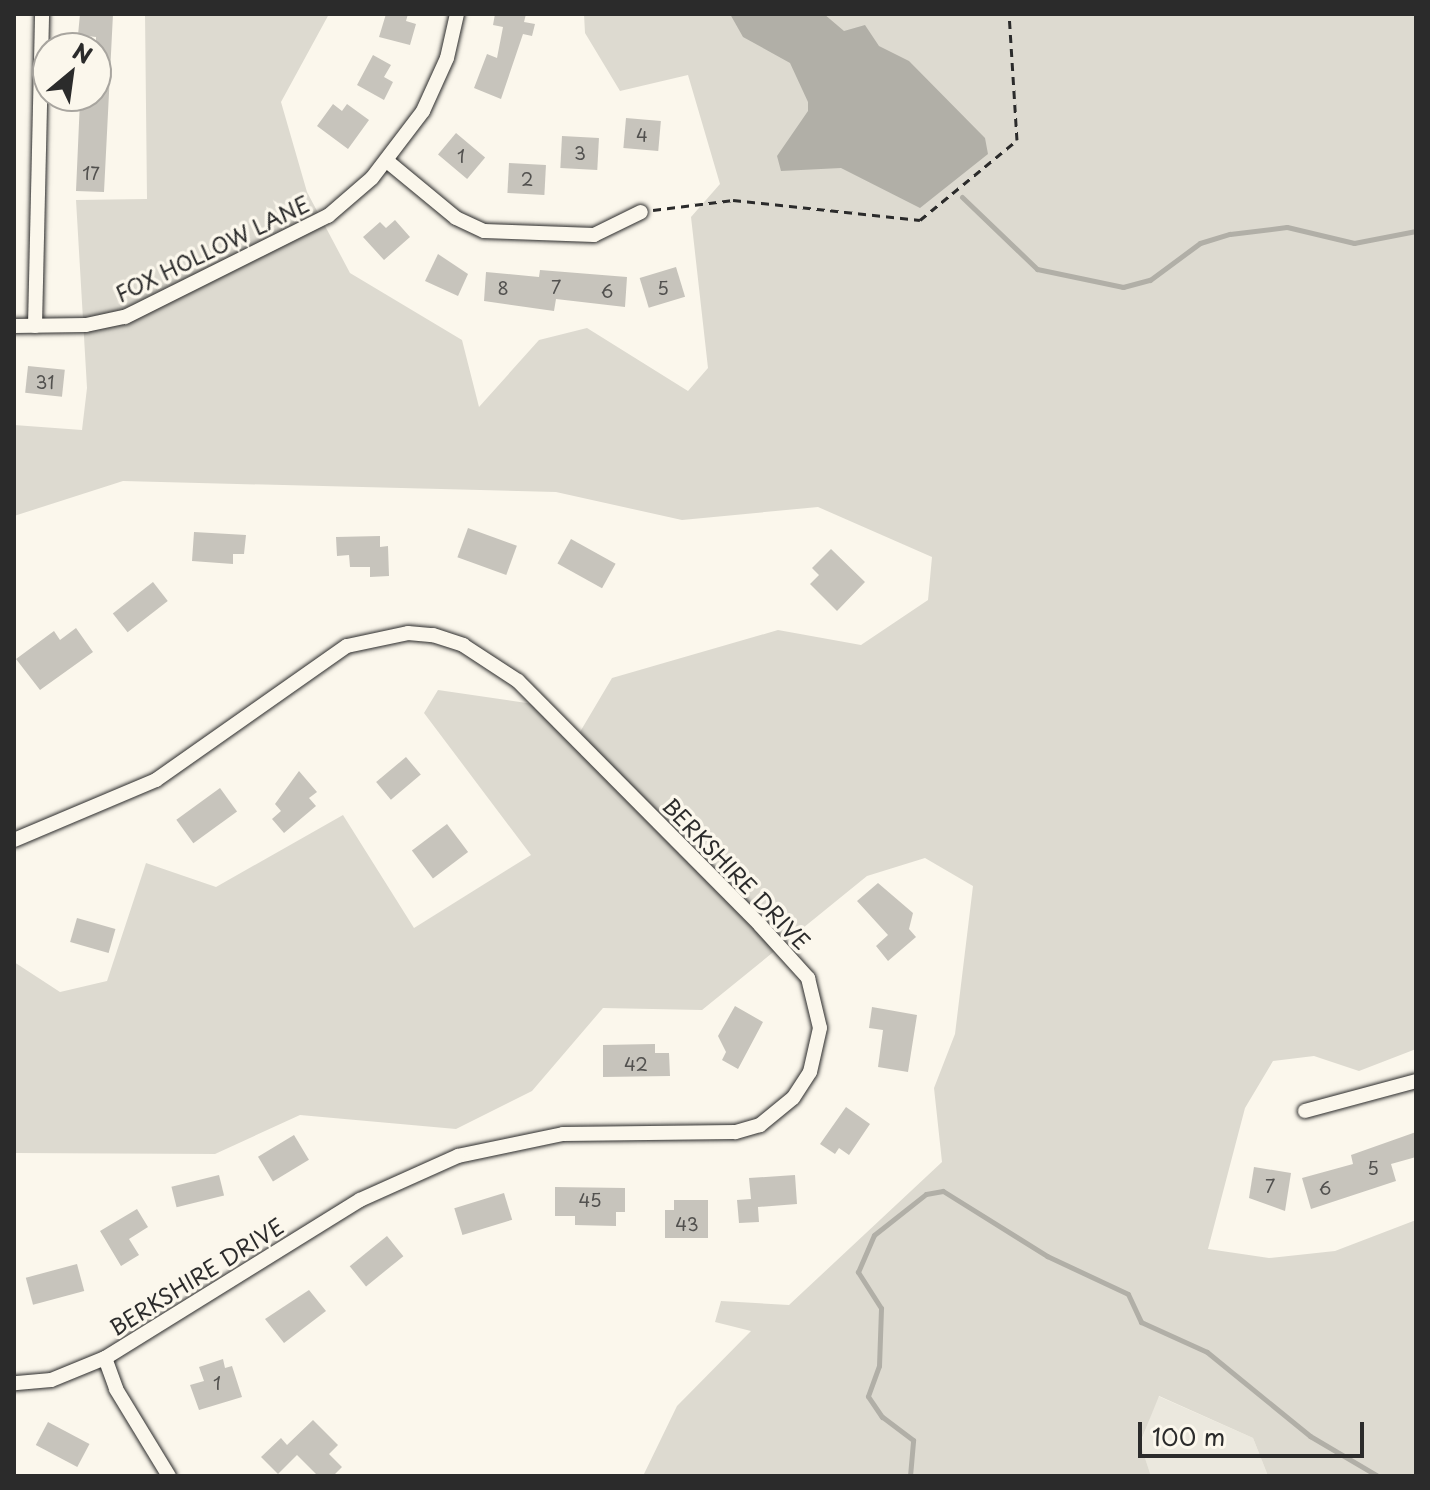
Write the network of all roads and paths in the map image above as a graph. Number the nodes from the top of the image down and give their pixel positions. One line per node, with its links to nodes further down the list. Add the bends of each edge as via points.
1 (42, 14): 7 (street)
2 (457, 14): 4 (street, FOX HOLLOW LANE, via 433,92)
3 (1009, 14): 5 (path, via 1017,140 920,220 733,200)
4 (387, 161): 5 (street, via 456,218 484,231 594,235); 7 (street, FOX HOLLOW LANE, via 328,216 202,281 107,322)
5 (641, 212)
6 (14, 326): 7 (street, FOX HOLLOW LANE)
7 (35, 326)
8 (14, 840): 11 (street, BERKSHIRE DRIVE, via 156,780 347,646 408,633 433,635 463,645 518,681 760,925 816,996 820,1028 810,1072 793,1098 760,1125 735,1132 563,1134 458,1156 360,1200)
9 (1416, 1081): 10 (street)
10 (1305, 1111)
11 (105, 1358): 12 (street, BERKSHIRE DRIVE, via 51,1380); 13 (street, via 116,1389)
12 (14, 1383)
13 (169, 1476)

